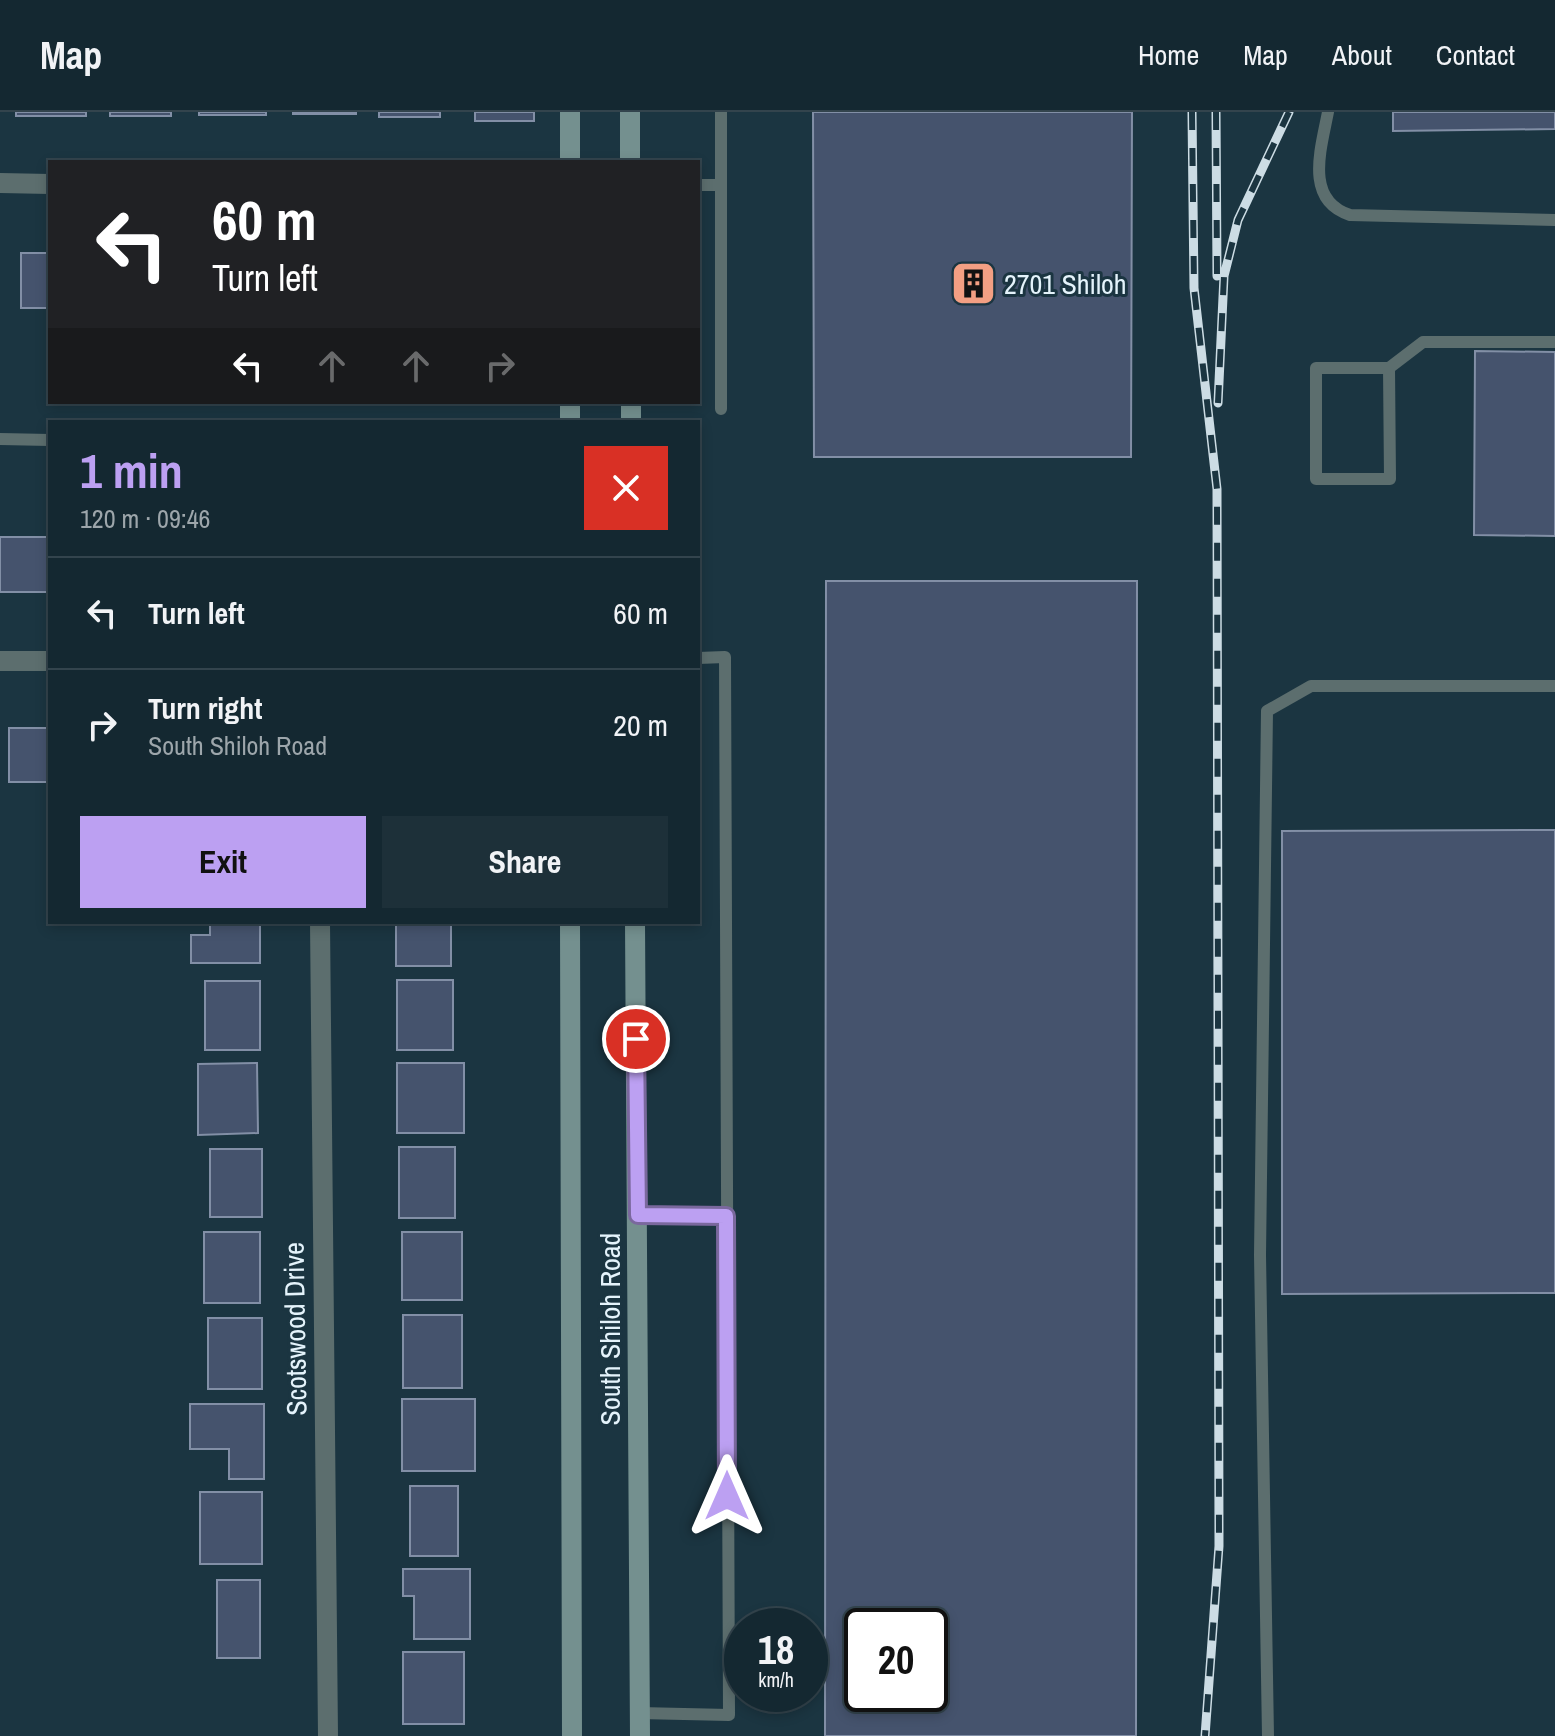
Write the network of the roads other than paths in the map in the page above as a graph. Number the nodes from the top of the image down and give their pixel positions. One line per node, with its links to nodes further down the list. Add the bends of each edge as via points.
1 (570, 112): 5 (main road)
2 (630, 112): 6 (main road)
3 (721, 112): 10 (lane)
4 (1328, 112): 11 (lane, via 1319,175 1322,194 1333,210 1350,215)
5 (570, 160)
6 (630, 160)
7 (0, 183): 8 (street)
8 (48, 184)
9 (700, 185): 10 (lane)
10 (721, 185): 14 (lane)
11 (1555, 220)
12 (1555, 342): 13 (lane, via 1423,342)
13 (1389, 368): 13 (lane, via 1390,479 1316,479 1316,368)
14 (721, 409)
15 (0, 439): 16 (lane)
16 (48, 440)
17 (700, 658): 25 (lane, via 725,657)
18 (0, 661): 19 (street)
19 (48, 661)
20 (1555, 686): 30 (lane, via 1311,686 1267,711 1260,1270)
21 (320, 924): 27 (street, Scotswood Drive)
22 (570, 924): 28 (main road, South Shiloh Road)
23 (635, 924): 24 (main road, South Shiloh Road)
24 (638, 1215): 25 (lane); 26 (main road, South Shiloh Road)
25 (726, 1216): 26 (lane, via 729,1715)
26 (639, 1713): 29 (main road, South Shiloh Road)
27 (328, 1736)
28 (572, 1736)
29 (640, 1736)
30 (1268, 1736)

